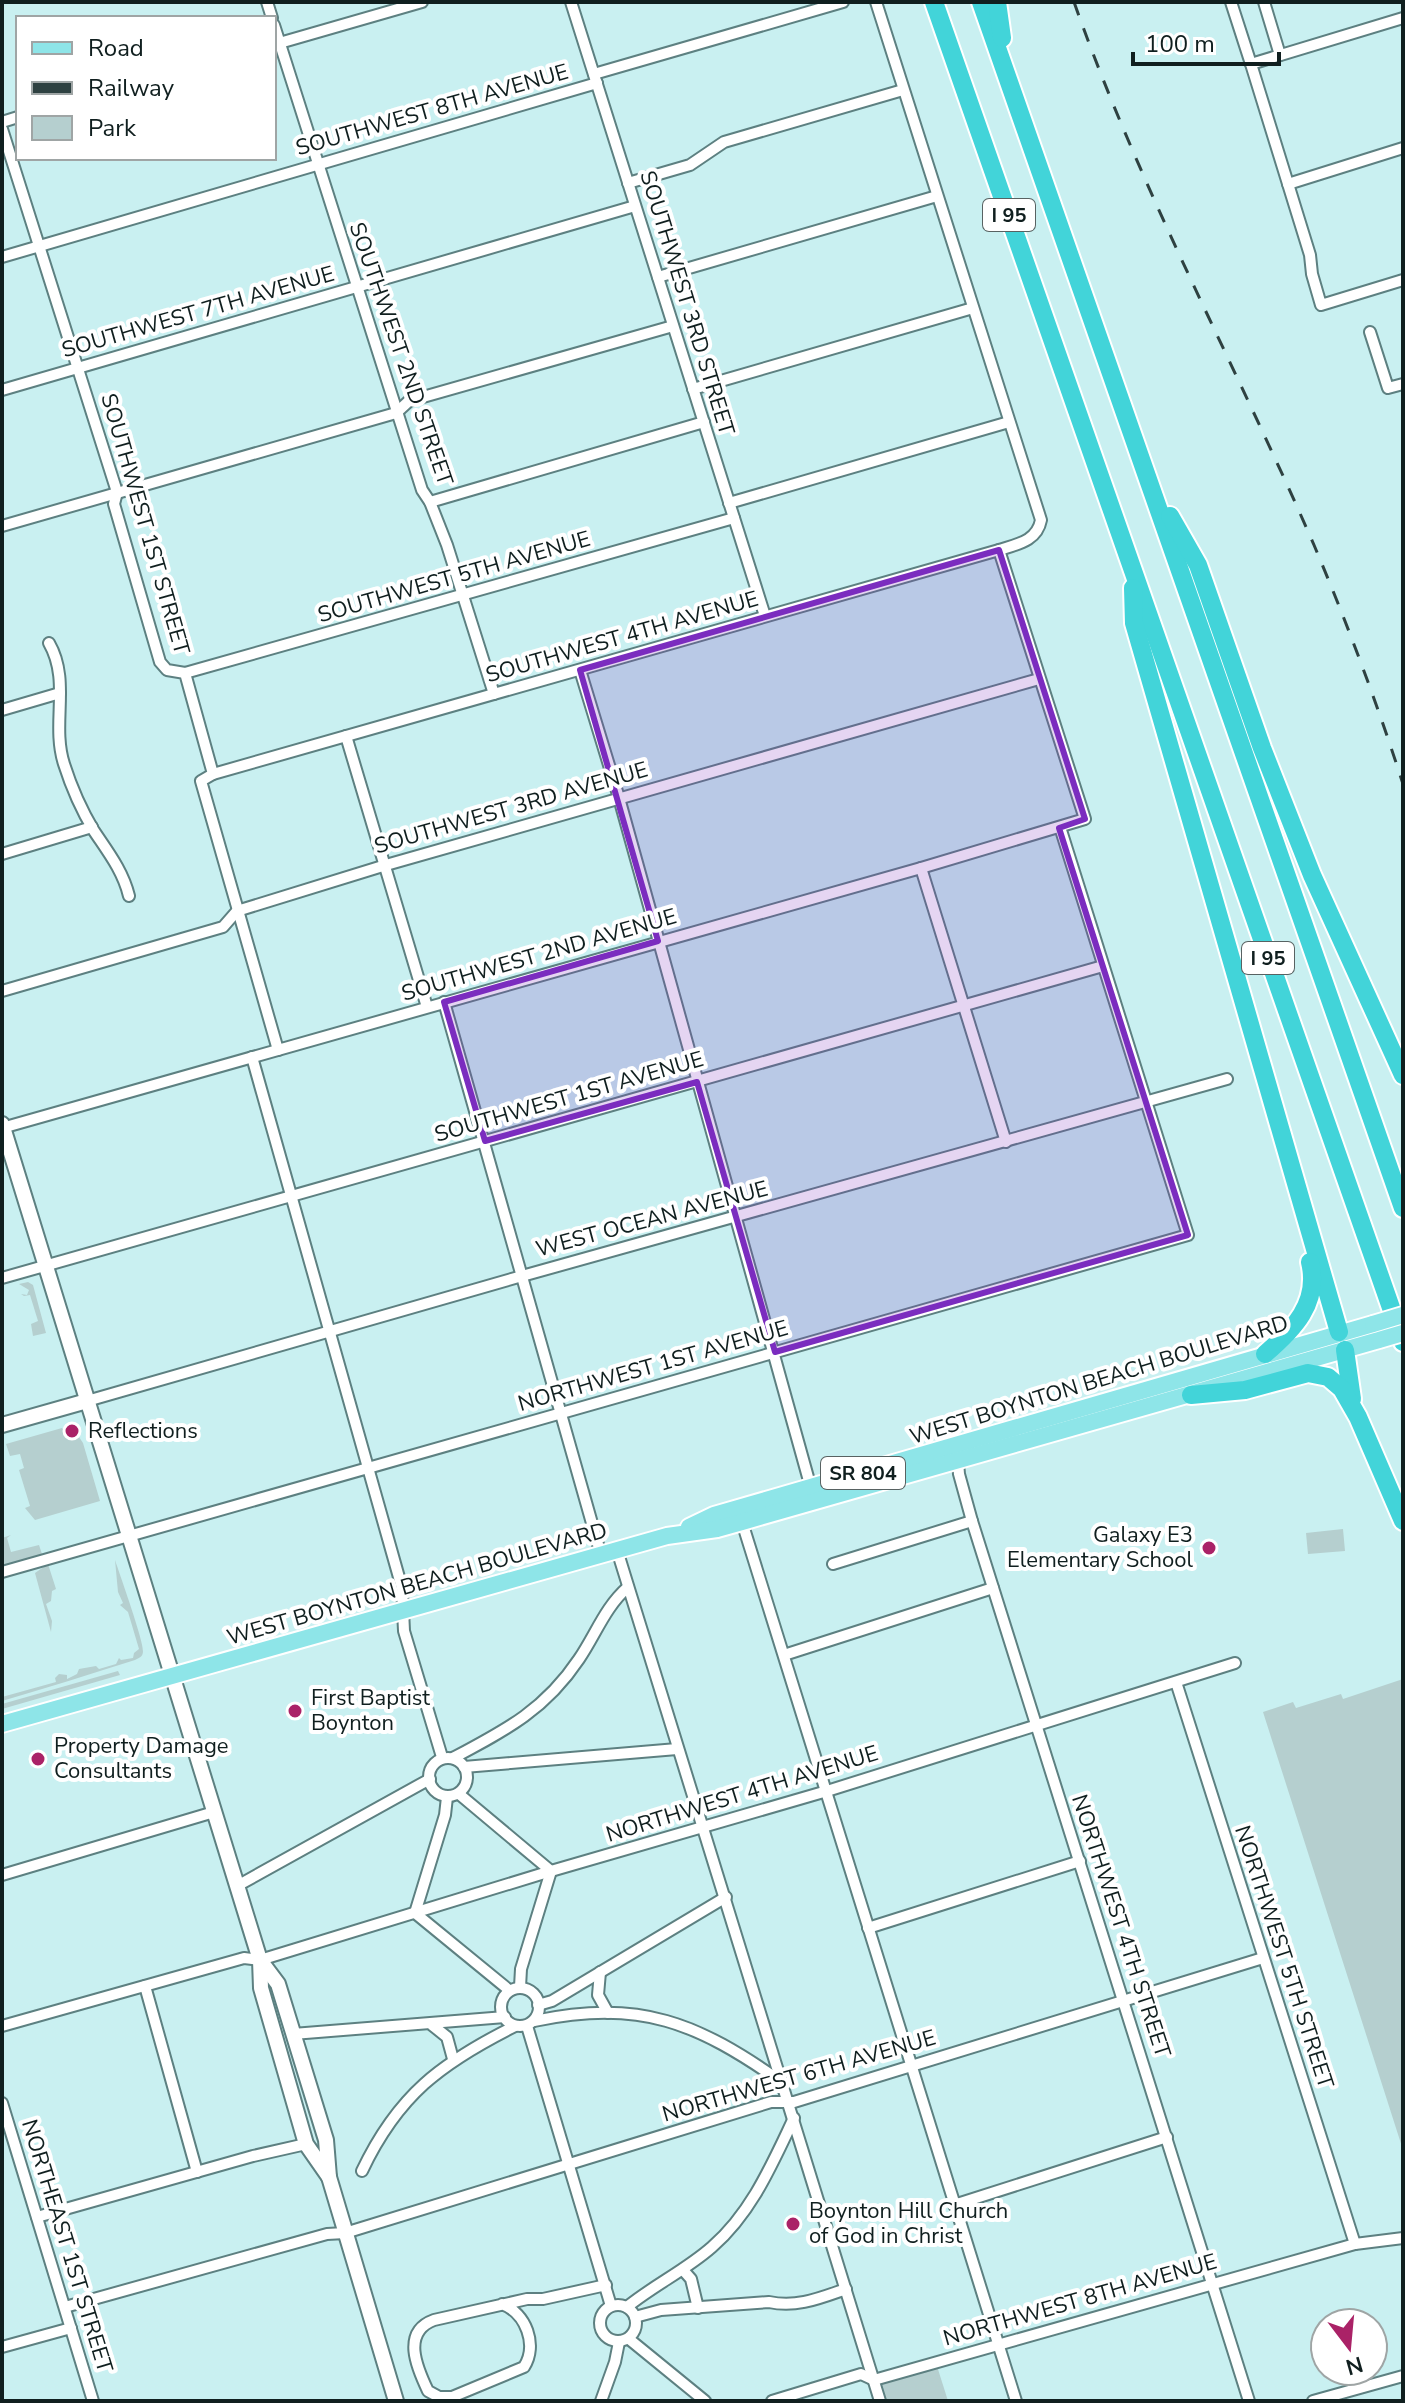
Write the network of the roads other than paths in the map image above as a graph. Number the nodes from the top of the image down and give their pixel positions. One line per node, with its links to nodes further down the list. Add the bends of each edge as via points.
1 (422, 2): 11 (street)
2 (571, 2): 15 (street, SOUTHWEST 3RD STREET)
3 (843, 2): 15 (street, SOUTHWEST 8TH AVENUE)
4 (876, 2): 16 (street)
5 (934, 2): 46 (highway, I 95)
6 (981, 2): 14 (highway, I 95)
7 (997, 2): 14 (highway)
8 (1231, 2): 13 (street)
9 (1264, 2): 12 (street)
10 (1403, 18): 12 (street)
11 (277, 44): 19 (street, SOUTHWEST 2ND STREET)
12 (1280, 55): 13 (street)
13 (1251, 64): 21 (street)
14 (1007, 77): 39 (highway, I 95)
15 (595, 78): 19 (street, SOUTHWEST 8TH AVENUE); 20 (street, SOUTHWEST 3RD STREET)
16 (903, 90): 20 (street, via 724,142 690,165); 22 (street)
17 (2, 129): 24 (street, SOUTHWEST 1ST STREET)
18 (1403, 148): 21 (street)
19 (318, 165): 24 (street, SOUTHWEST 8TH AVENUE); 28 (street, SOUTHWEST 2ND STREET)
20 (628, 183): 23 (street, SOUTHWEST 3RD STREET)
21 (1288, 184): 27 (street, via 1321,305)
22 (937, 196): 26 (street); 29 (street)
23 (635, 206): 26 (street, SOUTHWEST 3RD STREET); 28 (street, SOUTHWEST 7TH AVENUE)
24 (39, 246): 25 (street, SOUTHWEST 8TH AVENUE); 32 (street, SOUTHWEST 1ST STREET)
25 (2, 257)
26 (658, 277): 30 (street, SOUTHWEST 3RD STREET)
27 (1403, 280)
28 (356, 287): 32 (street, SOUTHWEST 7TH AVENUE); 36 (street, SOUTHWEST 2ND STREET)
29 (973, 308): 34 (street); 38 (street)
30 (673, 326): 34 (street, SOUTHWEST 3RD STREET); 36 (street, via 409,401)
31 (1370, 332): 33 (street, via 1388,388)
32 (78, 368): 35 (street, SOUTHWEST 7TH AVENUE); 40 (street, SOUTHWEST 1ST STREET)
33 (1403, 384)
34 (693, 389): 37 (street, SOUTHWEST 3RD STREET)
35 (2, 390)
36 (396, 413): 40 (street); 41 (street, SOUTHWEST 2ND STREET)
37 (704, 422): 41 (street); 42 (street, SOUTHWEST 3RD STREET)
38 (1009, 422): 42 (street); 45 (street, SOUTHWEST 4TH AVENUE, via 1041,520 1029,540)
39 (1147, 476): 74 (highway, via 1198,565 1298,843); 83 (highway, I 95)
40 (117, 492): 44 (street); 51 (street, SOUTHWEST 1ST STREET, via 114,504 160,662 167,670)
41 (430, 502): 47 (street, SOUTHWEST 2ND STREET)
42 (729, 503): 43 (street, SOUTHWEST 3RD STREET)
43 (734, 518): 47 (street, SOUTHWEST 5TH AVENUE); 48 (street, SOUTHWEST 3RD STREET)
44 (2, 526)
45 (999, 550): 48 (street, SOUTHWEST 4TH AVENUE); 52 (street)
46 (1133, 573): 82 (highway, via 1134,623); 93 (highway, I 95)
47 (462, 596): 51 (street, SOUTHWEST 5TH AVENUE); 54 (street, SOUTHWEST 2ND STREET)
48 (765, 616): 50 (street, SOUTHWEST 4TH AVENUE)
49 (49, 643): 53 (street, via 59,666)
50 (580, 670): 54 (street, SOUTHWEST 4TH AVENUE); 58 (street)
51 (185, 673): 57 (street, SOUTHWEST 1ST STREET)
52 (1039, 679): 58 (street, SOUTHWEST 3RD AVENUE); 60 (street, SOUTHWEST 2ND AVENUE, via 1085,819)
53 (60, 693): 55 (street); 59 (street, via 63,761)
54 (494, 694): 56 (street, SOUTHWEST 4TH AVENUE)
55 (2, 710)
56 (346, 736): 57 (street, SOUTHWEST 4TH AVENUE); 62 (street)
57 (213, 774): 65 (street, SOUTHWEST 1ST STREET, via 201,781)
58 (619, 798): 62 (street, SOUTHWEST 3RD AVENUE); 66 (street)
59 (92, 827): 61 (street); 64 (street, via 121,871)
60 (1060, 827): 63 (street, SOUTHWEST 2ND AVENUE); 67 (street)
61 (2, 854)
62 (386, 865): 65 (street, SOUTHWEST 3RD AVENUE); 71 (street)
63 (921, 868): 66 (street, SOUTHWEST 2ND AVENUE); 70 (street)
64 (129, 896)
65 (237, 911): 68 (street, SOUTHWEST 3RD AVENUE, via 223,927); 72 (street, SOUTHWEST 1ST STREET)
66 (658, 941): 69 (street, SOUTHWEST 2ND AVENUE); 76 (street)
67 (1103, 966): 70 (street, SOUTHWEST 1ST AVENUE); 77 (street)
68 (2, 991)
69 (444, 1002): 71 (street, SOUTHWEST 2ND AVENUE); 79 (street)
70 (963, 1005): 76 (street, SOUTHWEST 1ST AVENUE); 80 (street)
71 (427, 1007): 72 (street, SOUTHWEST 2ND AVENUE)
72 (278, 1050): 73 (street, SOUTHWEST 2ND AVENUE)
73 (252, 1057): 78 (street, SOUTHWEST 2ND AVENUE); 81 (street)
74 (1403, 1075)
75 (1227, 1079): 77 (street, WEST OCEAN AVENUE)
76 (697, 1082): 79 (street, SOUTHWEST 1ST AVENUE); 84 (street)
77 (1145, 1102): 80 (street, WEST OCEAN AVENUE); 94 (street, NORTHWEST 1ST AVENUE, via 1188,1235)
78 (2, 1127): 85 (street)
79 (485, 1141): 81 (street, SOUTHWEST 1ST AVENUE); 86 (street)
80 (1006, 1142): 84 (street, WEST OCEAN AVENUE)
81 (290, 1195): 85 (street, SOUTHWEST 1ST AVENUE); 89 (street)
82 (1301, 1205): 92 (highway); 95 (highway, via 1312,1272 1310,1295 1294,1327)
83 (1403, 1208)
84 (735, 1217): 86 (street, WEST OCEAN AVENUE); 94 (street)
85 (45, 1264): 87 (street, SOUTHWEST 1ST AVENUE); 97 (street)
86 (522, 1276): 89 (street, WEST OCEAN AVENUE); 98 (street)
87 (2, 1278)
88 (1403, 1315): 90 (main road, WEST BOYNTON BEACH BOULEVARD / SR 804, bridge)
89 (330, 1331): 97 (street, WEST OCEAN AVENUE); 103 (street)
90 (1376, 1332): 91 (main road, WEST BOYNTON BEACH BOULEVARD / SR 804, bridge); 92 (main road, WEST BOYNTON BEACH BOULEVARD / SR 804)
91 (1403, 1333)
92 (1342, 1341): 95 (main road, WEST BOYNTON BEACH BOULEVARD / SR 804); 96 (main road, WEST BOYNTON BEACH BOULEVARD / SR 804); 100 (highway)
93 (1403, 1342)
94 (775, 1352): 98 (street, NORTHWEST 1ST AVENUE); 104 (street)
95 (1265, 1354): 99 (main road, WEST BOYNTON BEACH BOULEVARD / SR 804)
96 (1191, 1395): 100 (highway, via 1245,1390 1318,1373 1338,1384); 102 (main road, WEST BOYNTON BEACH BOULEVARD / SR 804)
97 (87, 1401): 101 (street); 109 (street)
98 (561, 1413): 103 (street, NORTHWEST 1ST AVENUE); 110 (street)
99 (1055, 1416): 102 (main road, via 1023,1435 970,1451); 104 (main road, WEST BOYNTON BEACH BOULEVARD / SR 804)
100 (1358, 1417): 106 (highway)
101 (2, 1425)
102 (958, 1462): 105 (street, NORTHWEST 4TH STREET); 107 (main road, WEST BOYNTON BEACH BOULEVARD / SR 804)
103 (369, 1468): 109 (street, NORTHWEST 1ST AVENUE); 115 (street)
104 (811, 1488): 108 (main road, WEST BOYNTON BEACH BOULEVARD / SR 804, via 714,1515)
105 (972, 1521): 111 (street); 114 (street, NORTHWEST 4TH STREET)
106 (1403, 1521)
107 (742, 1522): 108 (main road, WEST BOYNTON BEACH BOULEVARD / SR 804); 116 (street)
108 (672, 1535): 110 (main road, WEST BOYNTON BEACH BOULEVARD / SR 804)
109 (129, 1536): 112 (street, NORTHWEST 1ST AVENUE); 118 (street)
110 (609, 1552): 113 (street); 115 (main road, WEST BOYNTON BEACH BOULEVARD / SR 804)
111 (833, 1564)
112 (2, 1572)
113 (628, 1587): 122 (street); 123 (street, via 612,1601 578,1660 548,1698 534,1711)
114 (993, 1588): 116 (street); 120 (street, NORTHWEST 4TH STREET)
115 (404, 1610): 118 (main road, WEST BOYNTON BEACH BOULEVARD / SR 804); 123 (street, via 404,1631)
116 (784, 1655): 126 (street)
117 (1235, 1663): 119 (street, NORTHWEST 4TH AVENUE)
118 (173, 1675): 121 (main road, SR 804); 128 (street)
119 (1176, 1682): 120 (street, NORTHWEST 4TH AVENUE); 137 (street, NORTHWEST 5TH STREET)
120 (1036, 1723): 126 (street, NORTHWEST 4TH AVENUE); 130 (street, NORTHWEST 4TH STREET)
121 (2, 1724)
122 (677, 1749): 124 (street); 129 (street)
123 (447, 1758): 124 (street); 125 (street, via 432,1766)
124 (464, 1767): 127 (street, via 466,1783)
125 (430, 1779): 127 (street, via 437,1791); 133 (street)
126 (827, 1791): 129 (street, NORTHWEST 4TH AVENUE); 136 (street)
127 (453, 1795): 131 (street); 135 (street)
128 (214, 1812): 132 (street); 133 (street)
129 (704, 1827): 131 (street, NORTHWEST 4TH AVENUE); 134 (street)
130 (1080, 1861): 136 (street); 142 (street, NORTHWEST 4TH STREET)
131 (551, 1871): 135 (street, NORTHWEST 4TH AVENUE); 141 (street)
132 (2, 1875)
133 (237, 1886): 138 (street)
134 (726, 1897): 139 (street); 153 (street)
135 (415, 1913): 138 (street, NORTHWEST 4TH AVENUE); 141 (street)
136 (868, 1928): 152 (street)
137 (1263, 1958): 142 (street, NORTHWEST 6TH AVENUE); 167 (street, NORTHWEST 5TH STREET)
138 (260, 1960): 140 (street, NORTHWEST 4TH AVENUE, via 244,1958); 150 (street, via 278,1984); 158 (street, via 261,1988)
139 (600, 1972): 143 (street); 144 (street, via 598,1995)
140 (145, 1986): 148 (street, NORTHWEST 4TH AVENUE); 161 (street)
141 (514, 1989): 143 (street, via 534,1994); 145 (street, via 502,2001)
142 (1124, 1999): 152 (street, NORTHWEST 6TH AVENUE); 157 (street, NORTHWEST 4TH STREET)
143 (538, 2005): 147 (street)
144 (608, 2013): 147 (street, via 579,2013); 153 (street, via 699,2031)
145 (505, 2017): 146 (street); 149 (street)
146 (432, 2024): 150 (street); 151 (street, via 447,2037)
147 (530, 2024): 149 (street); 159 (street)
148 (2, 2026)
149 (515, 2026): 151 (street)
150 (293, 2034): 162 (street, via 326,2140)
151 (453, 2059): 160 (street, via 405,2102)
152 (910, 2067): 155 (street, NORTHWEST 6TH AVENUE); 163 (street)
153 (783, 2083): 155 (street)
154 (2, 2103): 164 (street, NORTHEAST 1ST STREET)
155 (789, 2103): 156 (street); 159 (street, NORTHWEST 6TH AVENUE, via 771,2102)
156 (794, 2118): 168 (street, via 759,2191 715,2245); 171 (street)
157 (1167, 2137): 163 (street); 169 (street, NORTHWEST 4TH STREET)
158 (306, 2144): 161 (street); 162 (street)
159 (569, 2165): 165 (street, NORTHWEST 6TH AVENUE); 170 (street)
160 (362, 2171)
161 (197, 2172): 164 (street)
162 (329, 2177): 165 (street)
163 (954, 2205): 181 (street)
164 (37, 2217): 175 (street, NORTHEAST 1ST STREET)
165 (345, 2233): 175 (street, NORTHWEST 6TH AVENUE); 186 (street)
166 (1403, 2238): 167 (street, NORTHWEST 8TH AVENUE)
167 (1355, 2244): 169 (street, NORTHWEST 8TH AVENUE)
168 (683, 2270): 176 (street, via 691,2279); 177 (street)
169 (1213, 2284): 181 (street, NORTHWEST 8TH AVENUE); 192 (street, NORTHWEST 4TH STREET)
170 (606, 2285): 172 (street); 174 (street)
171 (846, 2289): 176 (street, via 785,2306 769,2302); 184 (street)
172 (543, 2299): 173 (street); 178 (street, via 529,2310)
173 (502, 2304): 178 (street, via 516,2311); 178 (street, via 420,2327 413,2345 428,2391 452,2397 517,2372 530,2354)
174 (611, 2306): 177 (street, via 620,2304); 180 (street, via 603,2312 601,2325 608,2338)
175 (65, 2307): 179 (street, NORTHEAST 1ST STREET)
176 (698, 2308): 177 (street)
177 (631, 2312): 180 (street, via 635,2328)
178 (526, 2327)
179 (71, 2328): 182 (street); 185 (street, NORTHEAST 1ST STREET)
180 (624, 2340): 187 (street); 188 (street)
181 (998, 2344): 184 (street, NORTHWEST 8TH AVENUE); 191 (street)
182 (2, 2347)
183 (1403, 2376): 193 (street)
184 (874, 2380): 189 (street, NORTHWEST 8TH AVENUE, via 861,2374); 190 (street)
185 (93, 2401)
186 (396, 2401)
187 (601, 2401)
188 (705, 2401)
189 (772, 2401)
190 (880, 2401)
191 (1016, 2401)
192 (1249, 2401)
193 (1313, 2401)

